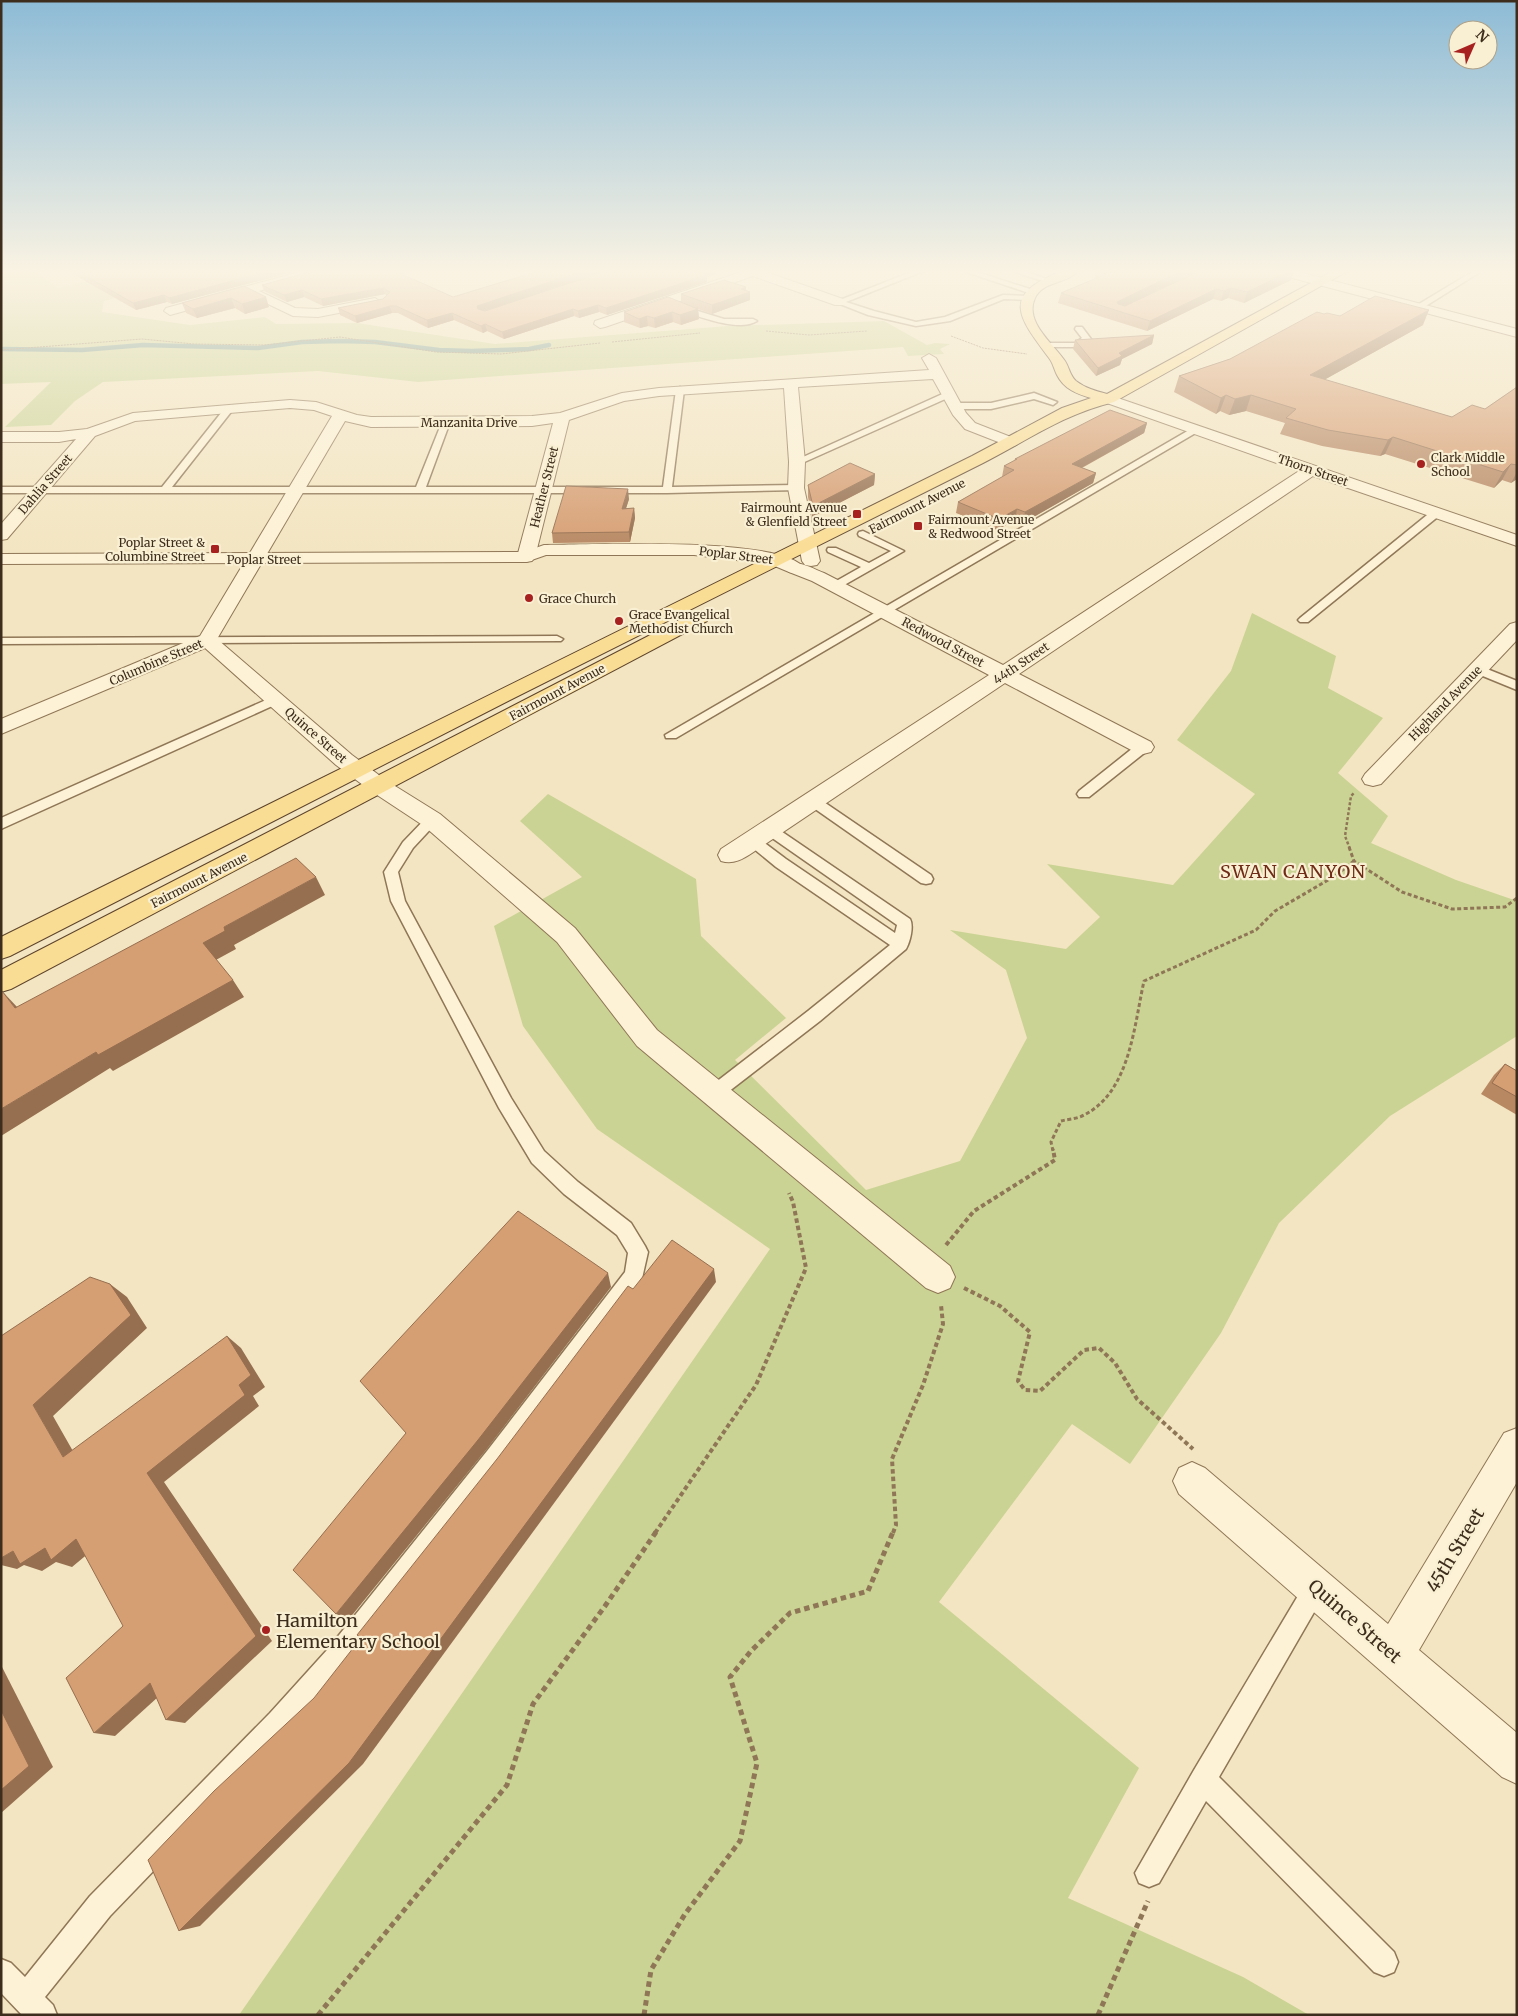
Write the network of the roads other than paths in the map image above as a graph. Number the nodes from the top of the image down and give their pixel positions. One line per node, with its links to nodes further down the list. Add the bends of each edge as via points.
1 (934, 366): 4 (street)
2 (1061, 366): 5 (main road)
3 (1169, 366): 8 (main road, Fairmount Avenue)
4 (938, 374): 6 (street, Manzanita Drive); 9 (street)
5 (1066, 380): 8 (main road, via 1079,390); 10 (main road)
6 (791, 384): 7 (street, Manzanita Drive); 20 (street)
7 (680, 390): 13 (street, Manzanita Drive, via 622,397); 29 (lane)
8 (1109, 399): 15 (main road, Fairmount Avenue, via 1091,401); 16 (street, Thorn Street); 31 (main road, Fairmount Avenue, via 1106,408)
9 (952, 400): 10 (lane, via 991,406 1034,396); 19 (street, via 970,426); 20 (lane)
10 (1053, 402): 15 (main road)
11 (228, 410): 12 (street, Manzanita Drive, via 290,404 316,406); 17 (street, Manzanita Drive, via 133,417); 27 (lane)
12 (341, 414): 14 (street, Manzanita Drive, via 371,422); 23 (street, Columbine Street)
13 (562, 417): 14 (street, Manzanita Drive, via 532,421); 24 (street, Heather Street)
14 (446, 422): 28 (lane)
15 (1046, 422): 19 (main road, Fairmount Avenue)
16 (1196, 430): 21 (street, Thorn Street); 45 (lane)
17 (90, 432): 18 (street, Manzanita Drive, via 59,437); 26 (street, Dahlia Street)
18 (1, 437)
19 (1011, 442): 36 (main road, Fairmount Avenue)
20 (797, 462): 22 (street)
21 (1311, 470): 30 (street, Thorn Street); 52 (street, 44th Street)
22 (796, 488): 29 (lane); 36 (street)
23 (296, 489): 27 (lane); 28 (lane); 38 (street, Columbine Street)
24 (544, 489): 28 (lane); 29 (lane); 35 (street, Heather Street)
25 (1, 490): 26 (lane)
26 (40, 490): 27 (lane); 32 (street, Dahlia Street)
27 (164, 490)
28 (420, 490)
29 (667, 490)
30 (1436, 513): 33 (street, Thorn Street); 46 (lane)
31 (863, 534): 34 (main road, Fairmount Avenue); 40 (lane, via 899,551)
32 (1, 535)
33 (1517, 541)
34 (832, 550): 36 (main road, Fairmount Avenue); 40 (lane)
35 (526, 557): 38 (street, Poplar Street); 39 (street, Poplar Street, via 544,550 694,550); 41 (street, Poplar Street, via 541,562 700,563)
36 (805, 557): 39 (street, Poplar Street); 39 (main road, Fairmount Avenue); 41 (street, Poplar Street); 42 (street, Redwood Street); 43 (main road, Fairmount Avenue)
37 (1, 559): 38 (street, Poplar Street)
38 (254, 559): 49 (street, Columbine Street)
39 (774, 559): 41 (main road, Fairmount Avenue)
40 (869, 567): 42 (lane)
41 (751, 570): 58 (main road, Fairmount Avenue)
42 (835, 586): 45 (street, Redwood Street)
43 (745, 595)
44 (719, 608): 60 (main road, Fairmount Avenue)
45 (883, 611): 52 (street, Redwood Street); 56 (lane)
46 (1304, 620)
47 (1517, 628): 51 (street, Highland Avenue)
48 (557, 639): 49 (lane)
49 (207, 640): 50 (lane); 54 (street, Quince Street); 55 (street, Columbine Street)
50 (1, 641)
51 (1477, 669): 53 (lane); 59 (street, Highland Avenue)
52 (1004, 674): 57 (street, Redwood Street); 62 (street, 44th Street)
53 (1517, 686)
54 (275, 700): 58 (street, Quince Street); 64 (lane)
55 (1, 727)
56 (671, 735)
57 (1143, 747): 61 (lane)
58 (356, 769): 60 (street, Quince Street); 70 (main road, Fairmount Avenue)
59 (1372, 779)
60 (379, 786): 63 (street, Quince Street); 71 (main road, Fairmount Avenue)
61 (1084, 794)
62 (813, 801): 65 (street, 44th Street); 68 (lane)
63 (432, 820): 72 (street, Quince Street, via 566,934 647,1038); 83 (lane, via 408,846 391,872 398,901 505,1103 538,1157 571,1188 624,1229 638,1252 634,1276 336,1659 100,1906)
64 (1, 824)
65 (770, 830): 66 (street, 44th Street); 69 (lane, via 905,923)
66 (753, 842): 67 (street, 44th Street); 69 (lane)
67 (730, 855)
68 (926, 880)
69 (901, 944): 72 (lane, via 830,1004)
70 (1, 949)
71 (1, 982)
72 (713, 1094): 73 (street, Quince Street)
73 (938, 1277)
74 (1517, 1446): 77 (street, 45th Street)
75 (1193, 1465): 76 (street, Quince Street)
76 (1316, 1587): 77 (street, Quince Street); 79 (lane)
77 (1393, 1654): 78 (street, Quince Street)
78 (1517, 1762)
79 (1203, 1779): 80 (lane); 81 (lane)
80 (1149, 1873)
81 (1384, 1962)
82 (1, 1973): 83 (lane)
83 (35, 2006)

